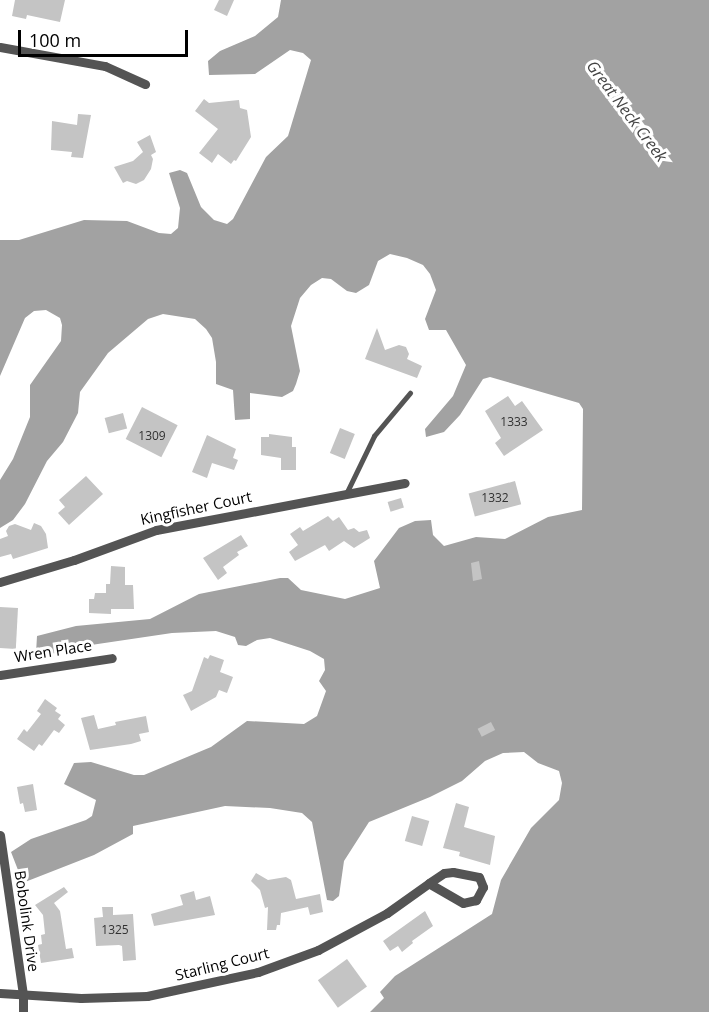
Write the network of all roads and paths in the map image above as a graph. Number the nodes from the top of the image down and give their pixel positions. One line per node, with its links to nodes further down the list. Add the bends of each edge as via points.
1 (0, 47): 2 (street, via 105,66)
2 (145, 84)
3 (410, 393): 5 (lane, via 374,436)
4 (405, 483): 5 (street, Kingfisher Court)
5 (346, 494): 6 (street, Kingfisher Court, via 156,530)
6 (0, 582)
7 (112, 658): 8 (street, Wren Place)
8 (0, 675)
9 (0, 835): 12 (street, Bobolink Drive)
10 (429, 884): 10 (street, Starling Court, via 444,873 453,872 476,874 483,887 476,900 463,903); 12 (street, Starling Court, via 387,913 318,950 258,972 147,996 81,998)
11 (0, 993): 12 (street, Starling Court)
12 (23, 994): 13 (street, Bobolink Drive)
13 (23, 1012)

